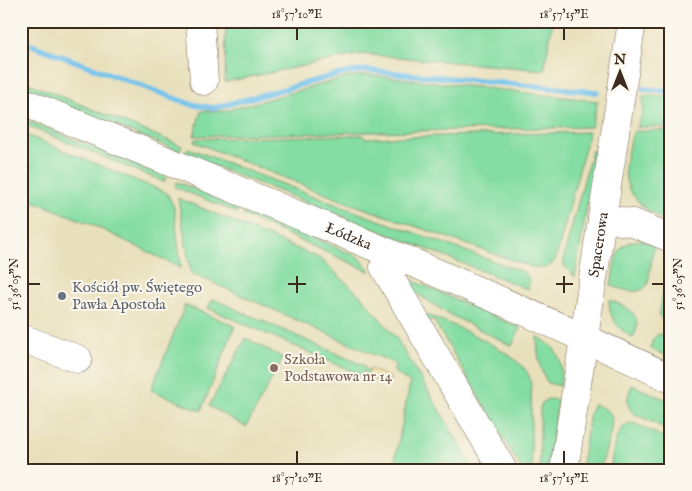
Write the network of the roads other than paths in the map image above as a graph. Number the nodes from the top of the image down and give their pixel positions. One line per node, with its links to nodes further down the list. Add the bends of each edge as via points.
1 (200, 21): 3 (street)
2 (632, 21): 5 (street, Spacerowa)
3 (204, 81)
4 (21, 101): 9 (street, Łódzka, via 339,231)
5 (602, 218): 6 (street, via 634,223); 9 (street, Spacerowa)
6 (671, 238)
7 (384, 267): 12 (street)
8 (21, 338): 10 (street)
9 (585, 338): 11 (street, Łódzka); 13 (street, Spacerowa)
10 (78, 358)
11 (671, 380)
12 (503, 470)
13 (564, 470)

